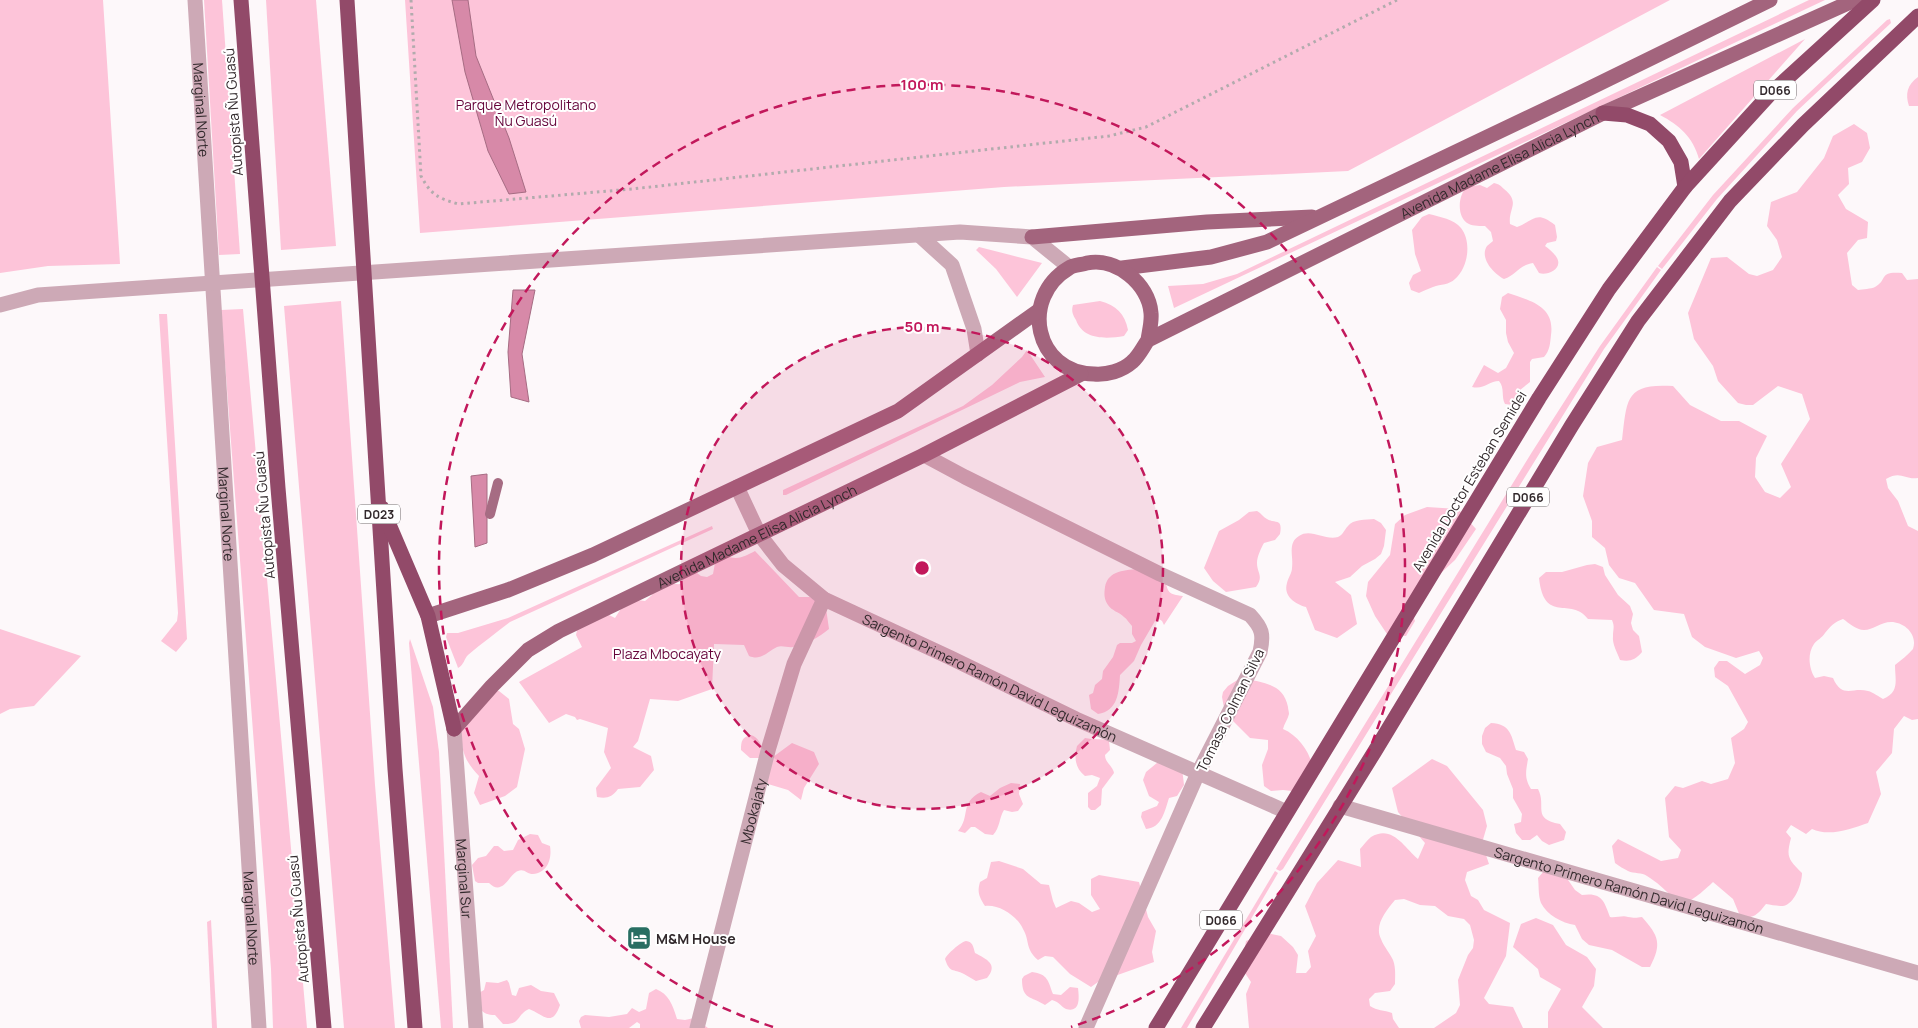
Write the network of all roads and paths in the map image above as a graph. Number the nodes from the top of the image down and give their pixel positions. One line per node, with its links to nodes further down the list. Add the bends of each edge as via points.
1 (195, 0): 33 (street, Marginal Norte)
2 (241, 0): 34 (highway, Autopista Ñu Guasú)
3 (347, 0): 24 (highway, D023)
4 (411, 0): 5 (path, via 421,176 428,190 458,204 642,188 1109,136 1146,127)
5 (1397, 0)
6 (1770, 0): 12 (main road, Avenida Madame Elisa Alicia Lynch)
7 (1855, 0): 10 (main road, Avenida Madame Elisa Alicia Lynch)
8 (1873, 0): 11 (highway, Avenida Doctor Esteban Semidei / D066, via 1770,94)
9 (1917, 18): 30 (highway, D066, via 1803,125 1730,201 1638,321)
10 (1602, 113): 11 (highway, via 1627,115 1650,124 1669,141 1681,162); 19 (main road, Avenida Madame Elisa Alicia Lynch)
11 (1685, 187): 31 (highway, Avenida Doctor Esteban Semidei / D066, via 1593,314)
12 (1321, 216): 14 (main road); 16 (main road, Avenida Madame Elisa Alicia Lynch, via 1266,242 1220,255)
13 (919, 235): 14 (street, via 960,232); 17 (street, via 38,295); 20 (street, via 952,266 974,329)
14 (1032, 237): 15 (street)
15 (1070, 267): 16 (main road, Avenida Madame Elisa Alicia Lynch, via 1096,261); 18 (main road, Avenida Madame Elisa Alicia Lynch, via 1048,285)
16 (1122, 268): 19 (main road, Avenida Madame Elisa Alicia Lynch, via 1142,287 1151,313)
17 (0, 305)
18 (1038, 311): 20 (main road); 21 (main road, Avenida Madame Elisa Alicia Lynch, via 1041,338 1056,361)
19 (1148, 340): 21 (main road, Avenida Madame Elisa Alicia Lynch, via 1132,362 1108,374)
20 (978, 354): 23 (main road, via 898,411)
21 (1081, 374): 22 (main road, Avenida Madame Elisa Alicia Lynch)
22 (924, 455): 25 (main road, Avenida Madame Elisa Alicia Lynch); 29 (street, Tomasa Colman Silva, via 1160,574 1250,615 1260,626 1263,640 1260,652)
23 (737, 487): 25 (street, Sargento Primero Ramón David Leguizamón); 27 (main road, via 568,565 508,590)
24 (378, 497): 27 (highway); 35 (highway, D023)
25 (759, 534): 26 (street, Sargento Primero Ramón David Leguizamón, via 783,565); 28 (main road, Avenida Madame Elisa Alicia Lynch, via 559,631 528,650)
26 (824, 599): 29 (street, Sargento Primero Ramón David Leguizamón, via 1076,719); 37 (street, Mbokajaty, via 794,664 768,747)
27 (428, 616): 28 (highway)
28 (454, 729): 36 (street, Marginal Sur)
29 (1198, 773): 31 (street, Sargento Primero Ramón David Leguizamón); 38 (street, Tomasa Colman Silva)
30 (1340, 806): 32 (street, Sargento Primero Ramón David Leguizamón); 40 (highway, D066)
31 (1287, 812): 39 (highway, Avenida Doctor Esteban Semidei / D066)
32 (1918, 973)
33 (259, 1028)
34 (324, 1028)
35 (415, 1028)
36 (476, 1028)
37 (696, 1028)
38 (1086, 1028)
39 (1156, 1028)
40 (1203, 1028)

